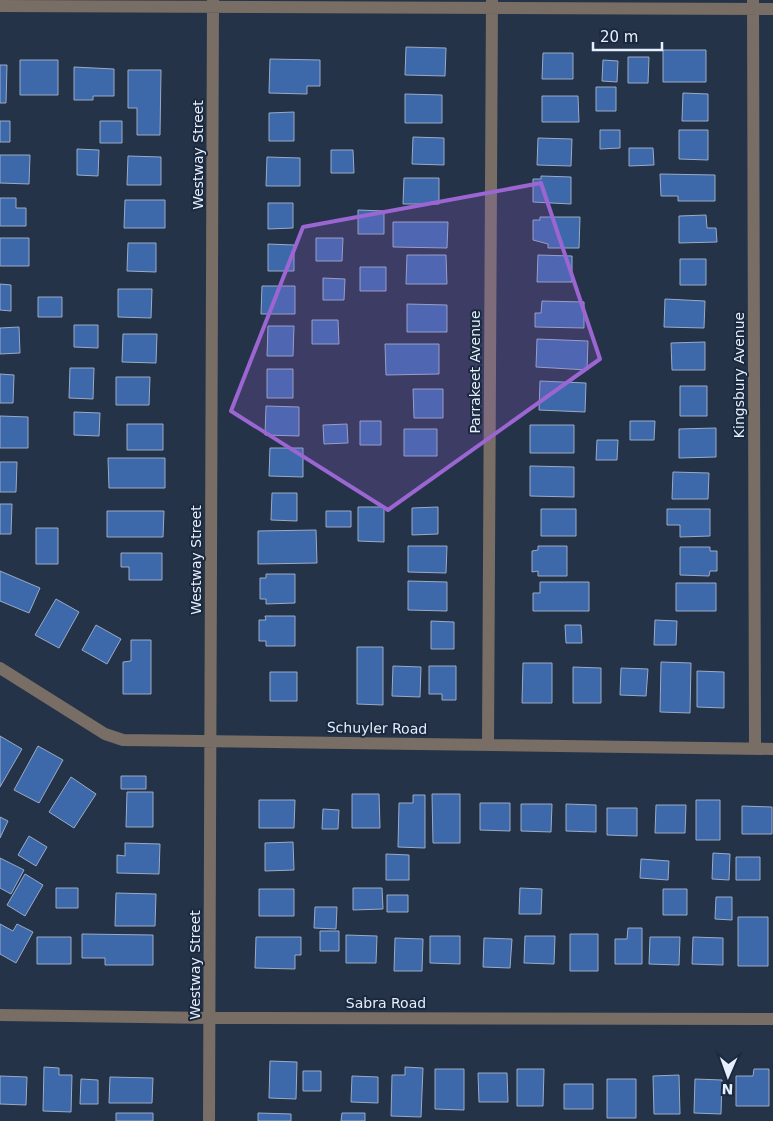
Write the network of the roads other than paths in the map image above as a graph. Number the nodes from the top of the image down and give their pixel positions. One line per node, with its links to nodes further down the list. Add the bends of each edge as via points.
1 (214, 4): 2 (street); 4 (street); 7 (street, Westway Street)
2 (492, 4): 3 (street); 8 (street, Parrakeet Avenue)
3 (753, 5): 5 (street); 9 (street, Kingsbury Avenue)
4 (0, 6)
5 (773, 9)
6 (0, 668): 7 (street, Schuyler Road, via 105,734 143,742)
7 (211, 741): 8 (street, Schuyler Road); 12 (street, Westway Street)
8 (488, 745): 9 (street, Schuyler Road)
9 (755, 749): 10 (street, Schuyler Road)
10 (773, 749)
11 (0, 1015): 12 (street, Sabra Road)
12 (210, 1018): 13 (street, Sabra Road); 14 (street, Westway Street)
13 (773, 1019)
14 (209, 1121)

